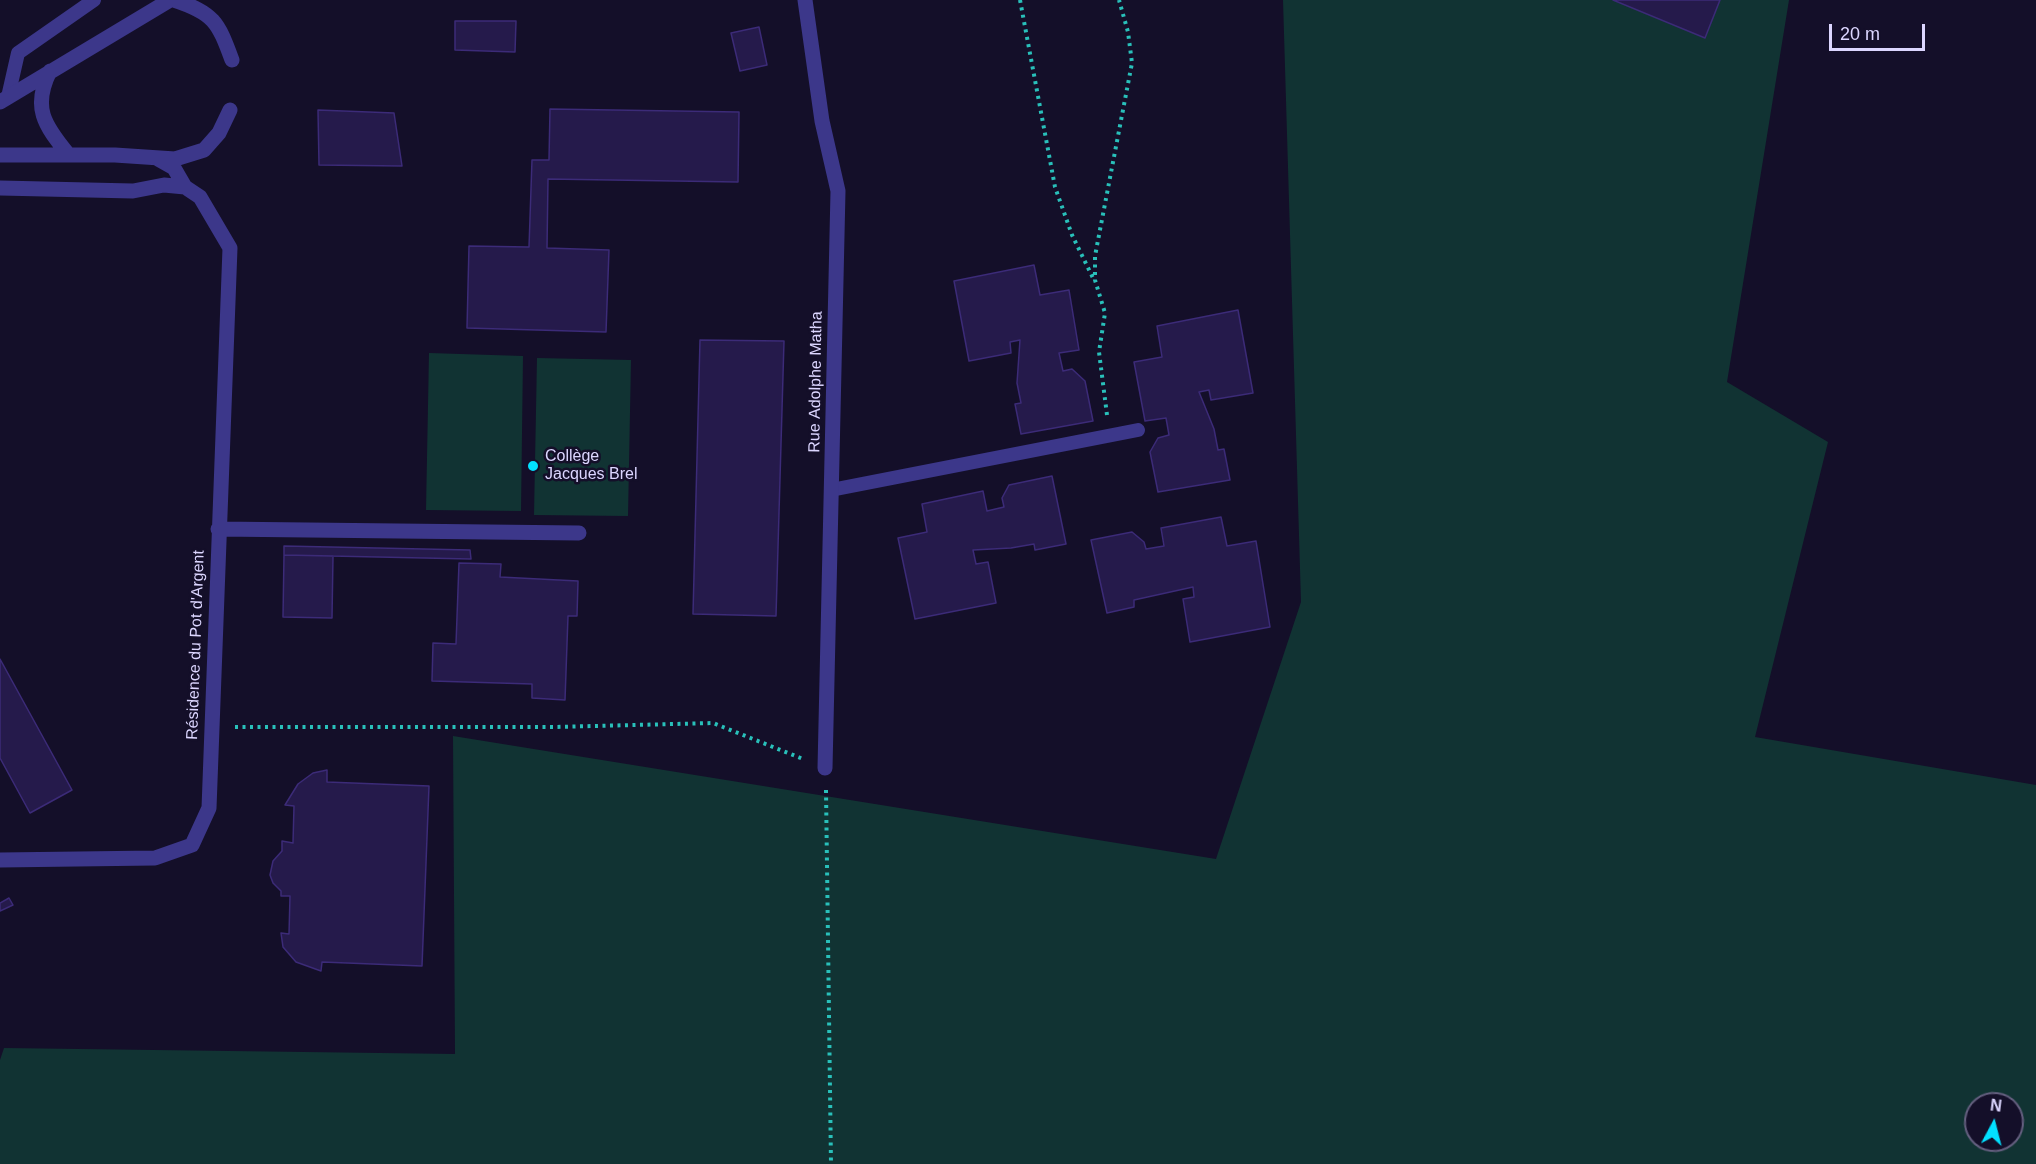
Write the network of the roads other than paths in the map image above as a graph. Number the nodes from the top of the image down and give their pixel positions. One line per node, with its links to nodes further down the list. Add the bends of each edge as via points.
1 (94, 0): 6 (lane, via 18,53)
2 (172, 0): 4 (street, via 207,12 222,30); 5 (street)
3 (805, 0): 14 (street, Rue Adolphe Matha, via 822,121 838,191)
4 (232, 60)
5 (50, 71): 6 (street); 8 (street, via 41,89 40,106 49,132)
6 (4, 100)
7 (230, 110): 10 (street, via 219,133 204,150 175,159)
8 (68, 154): 9 (street); 10 (street)
9 (0, 155)
10 (155, 158): 11 (street, via 174,168)
11 (185, 187): 12 (street, via 164,185 133,191); 15 (street, Résidence du Pot d'Argent, via 200,197 230,248)
12 (0, 188)
13 (1138, 430): 14 (lane)
14 (831, 490): 17 (street, Rue Adolphe Matha)
15 (218, 529): 16 (street); 18 (street, Résidence du Pot d'Argent, via 209,808 192,845 155,858)
16 (579, 533)
17 (825, 768)
18 (0, 860)

